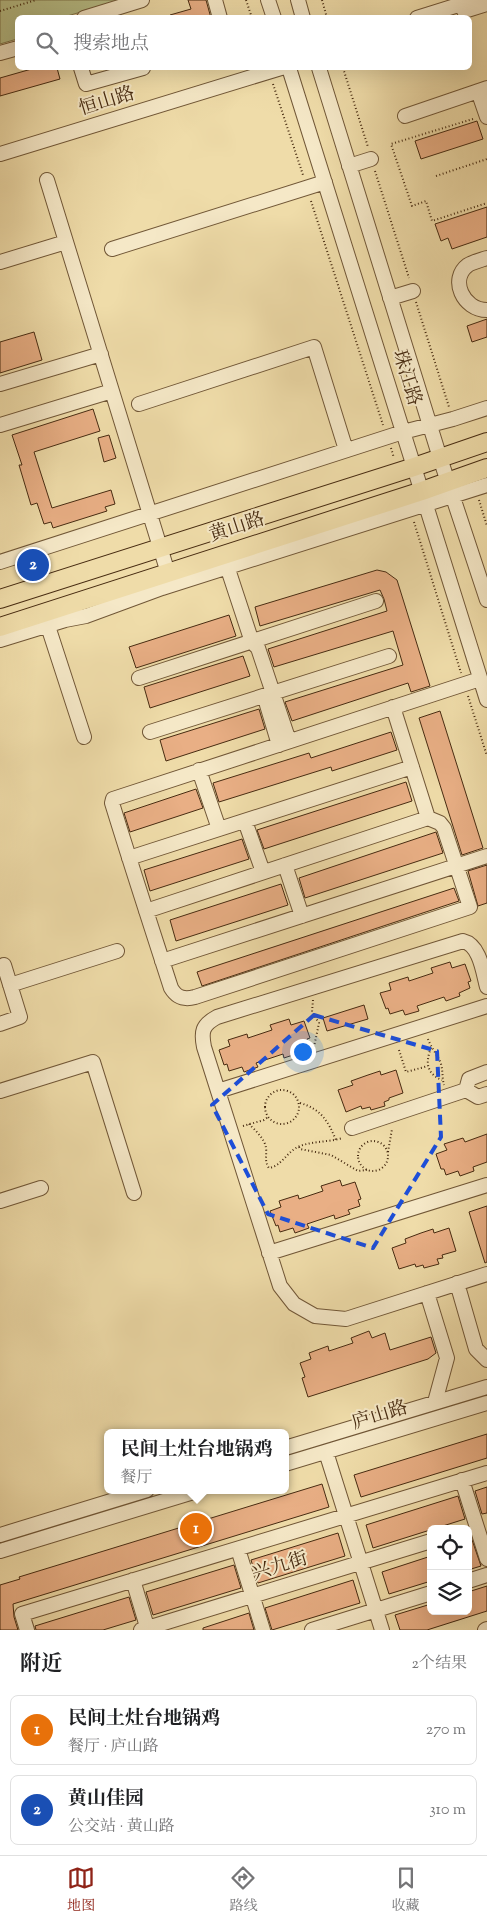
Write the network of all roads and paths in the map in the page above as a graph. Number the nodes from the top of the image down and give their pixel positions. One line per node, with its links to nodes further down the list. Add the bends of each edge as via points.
1 (36, 0): 10 (path)
2 (142, 0): 11 (street)
3 (215, 0): 12 (street)
4 (246, 0): 13 (path)
5 (268, 0): 14 (street)
6 (298, 0): 15 (street)
7 (322, 0): 16 (path)
8 (474, 0): 17 (street)
9 (487, 4): 18 (street)
10 (0, 11)
11 (94, 15)
12 (219, 15)
13 (251, 15)
14 (273, 15)
15 (302, 15)
16 (326, 15)
17 (426, 15)
18 (453, 15)
19 (15, 49): 20 (street)
20 (0, 53)
21 (82, 70): 22 (street, via 86,84)
22 (136, 70)
23 (236, 70): 31 (street, 恒山路)
24 (272, 70): 32 (street, 恒山路)
25 (275, 70): 39 (path)
26 (290, 70): 38 (street, 珠江路)
27 (320, 70): 35 (street, 珠江路)
28 (483, 90): 29 (street); 30 (street)
29 (405, 116)
30 (487, 116): 40 (path, via 391,144 412,206 426,201 432,221)
31 (0, 145)
32 (0, 154)
33 (371, 158): 35 (street)
34 (487, 159): 36 (path)
35 (349, 166): 46 (street, 珠江路)
36 (436, 176)
37 (47, 180): 41 (street)
38 (325, 182): 39 (street); 55 (street, 珠江路)
39 (307, 187): 42 (street); 56 (path)
40 (487, 203)
41 (66, 242): 44 (street); 48 (street)
42 (112, 249)
43 (487, 258): 47 (street, via 464,269 460,286 469,306)
44 (0, 262)
45 (413, 291): 46 (street)
46 (390, 298): 53 (street, 珠江路)
47 (487, 310)
48 (101, 354): 49 (street); 50 (street)
49 (0, 384)
50 (112, 391): 54 (street); 66 (street)
51 (139, 404): 58 (street, via 314,347)
52 (487, 408): 53 (street)
53 (430, 424): 55 (street); 59 (street, 珠江路)
54 (0, 425)
55 (403, 432): 56 (street); 61 (street, 珠江路)
56 (387, 437): 58 (street); 61 (path)
57 (487, 442): 59 (main road, 黄山路)
58 (346, 450): 66 (street)
59 (440, 458): 61 (main road, 黄山路); 63 (street, 珠江路)
60 (487, 468): 63 (main road, 黄山路)
61 (406, 470): 64 (street, 珠江路); 67 (main road, 黄山路)
62 (487, 485): 63 (street)
63 (450, 489): 64 (main road, 黄山路); 72 (street, 珠江路)
64 (424, 498): 65 (street); 69 (main road, 黄山路); 80 (street, 珠江路)
65 (410, 510): 69 (street); 81 (path)
66 (150, 514): 67 (street); 68 (street)
67 (161, 548): 70 (street); 71 (main road, 黄山路)
68 (0, 562)
69 (225, 562): 70 (main road, 黄山路); 74 (street, via 86,616); 77 (street)
70 (168, 573): 74 (main road, 黄山路)
71 (0, 599)
72 (487, 600)
73 (376, 601): 77 (street)
74 (45, 619): 75 (main road, 黄山路); 76 (street); 86 (street)
75 (0, 627)
76 (0, 640)
77 (252, 642): 79 (street); 82 (street, via 251,652)
78 (390, 656): 82 (street)
79 (139, 678)
80 (480, 679): 81 (street); 83 (street, 珠江路)
81 (464, 684): 84 (street); 88 (path)
82 (268, 695): 85 (street); 87 (street)
83 (487, 700)
84 (393, 707): 87 (street); 89 (street)
85 (150, 732)
86 (84, 737)
87 (284, 743): 90 (street)
88 (487, 756)
89 (412, 767): 91 (street); 92 (street)
90 (199, 770): 93 (street); 95 (street, via 113,799)
91 (428, 818): 96 (street); 97 (street, via 440,822 444,828)
92 (245, 821): 93 (street); 98 (street)
93 (219, 829): 95 (street)
94 (487, 856): 97 (street)
95 (129, 858): 99 (street)
96 (285, 865): 98 (street); 100 (street)
97 (456, 866): 100 (street); 102 (street, via 470,908 214,991 181,998 171,988)
98 (263, 872): 99 (street)
99 (146, 911): 102 (street)
100 (302, 916): 102 (street)
101 (117, 951): 104 (street)
102 (162, 961)
103 (4, 965): 104 (street)
104 (10, 985): 108 (street, via 20,1017)
105 (487, 987): 106 (street, via 474,948 463,941)
106 (309, 988): 112 (path, via 312,1012 319,1023); 118 (street, via 207,1022 202,1035)
107 (487, 1006): 109 (street)
108 (0, 1024)
109 (424, 1026): 110 (path); 112 (street)
110 (431, 1048): 113 (path); 115 (path, via 442,1066)
111 (399, 1050): 113 (path, via 406,1072)
112 (311, 1062): 118 (street)
113 (428, 1066): 115 (path, via 430,1073)
114 (487, 1072): 116 (street, via 469,1079)
115 (442, 1080): 120 (path)
116 (466, 1090): 119 (street, via 478,1097); 120 (street)
117 (0, 1091): 133 (street, via 93,1062)
118 (218, 1091): 126 (street)
119 (487, 1094)
120 (449, 1096): 122 (street)
121 (299, 1102): 123 (path, via 298,1114 290,1122 278,1123); 123 (path, via 293,1093 283,1090 272,1092 266,1101); 127 (path, via 324,1116)
122 (401, 1112): 125 (street); 129 (path, via 389,1139)
123 (268, 1117): 124 (path)
124 (249, 1124): 126 (path); 128 (path, via 266,1146 268,1168 275,1167)
125 (352, 1128): 127 (path, via 347,1137)
126 (230, 1129): 135 (street)
127 (336, 1140): 128 (path)
128 (299, 1147): 130 (path, via 331,1156 358,1171)
129 (388, 1154): 130 (path, via 383,1167); 130 (path, via 379,1142 365,1144 358,1156 362,1165)
130 (370, 1170)
131 (487, 1184): 135 (street)
132 (41, 1188): 134 (street)
133 (134, 1193)
134 (0, 1202)
135 (269, 1253): 138 (street, via 285,1294 294,1304 315,1316 346,1319)
136 (487, 1274): 137 (street)
137 (457, 1284): 138 (street); 139 (street, via 476,1349)
138 (427, 1293): 141 (street, via 448,1358)
139 (487, 1360)
140 (487, 1386): 141 (street, 庐山路)
141 (435, 1402): 143 (street, 庐山路)
142 (487, 1403): 144 (street, 庐山路)
143 (289, 1447)
144 (326, 1452): 145 (street, 庐山路); 150 (street)
145 (289, 1463)
146 (487, 1473): 147 (street)
147 (462, 1480): 150 (street); 151 (street)
148 (134, 1494): 152 (street)
149 (187, 1494): 155 (street)
150 (346, 1516): 154 (street); 157 (street)
151 (477, 1526): 156 (street)
152 (0, 1535)
153 (427, 1542): 157 (street, 兴九街)
154 (238, 1548): 159 (street); 162 (street)
155 (0, 1551)
156 (487, 1559)
157 (361, 1562): 162 (street, 兴九街); 163 (street)
158 (487, 1575): 160 (street)
159 (132, 1580): 164 (street); 165 (street, via 22,1614)
160 (472, 1580)
161 (427, 1593): 163 (street)
162 (253, 1596): 164 (street, 兴九街); 166 (street)
163 (376, 1610): 167 (street); 168 (street)
164 (146, 1629)
165 (27, 1630)
166 (263, 1630)
167 (312, 1630)
168 (382, 1630)

